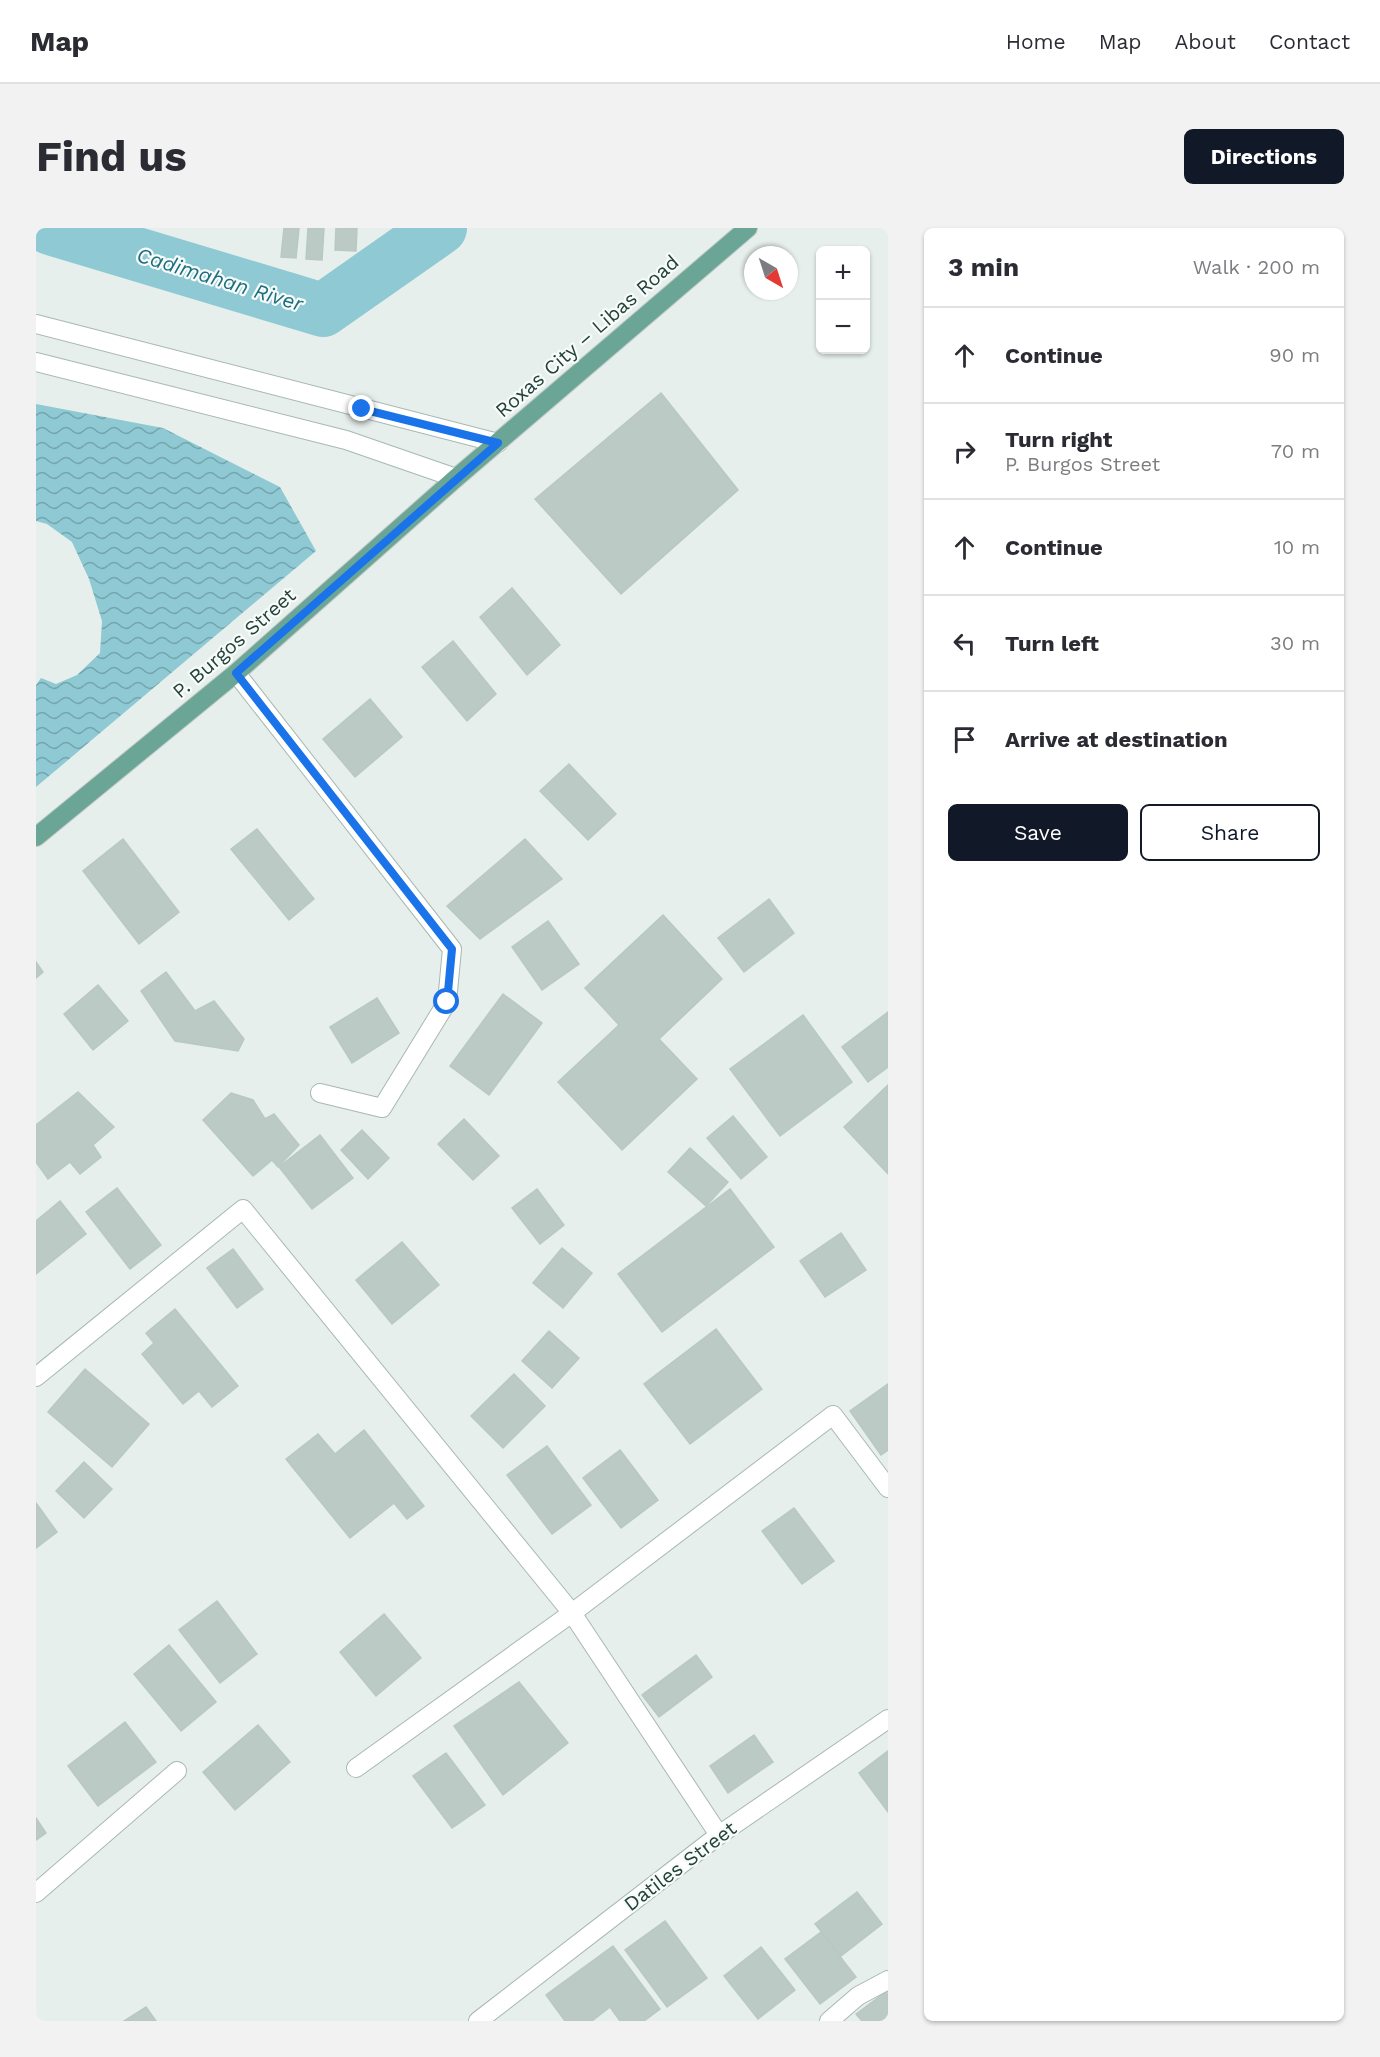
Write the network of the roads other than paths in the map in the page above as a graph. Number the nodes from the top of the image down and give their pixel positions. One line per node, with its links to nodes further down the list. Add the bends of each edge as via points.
1 (748, 228): 4 (main road, Roxas City – Libas Road)
2 (36, 324): 4 (street)
3 (36, 362): 5 (street, via 346,440)
4 (498, 443): 5 (main road, Roxas City – Libas Road)
5 (456, 478): 6 (main road, P. Burgos Street)
6 (236, 673): 7 (main road, P. Burgos Street); 8 (street, via 452,949 447,1002 382,1108)
7 (36, 837)
8 (320, 1093)
9 (36, 1377): 11 (street, via 243,1209)
10 (888, 1488): 11 (street, via 834,1415)
11 (572, 1613): 13 (street); 15 (street)
12 (888, 1719): 15 (street, Datiles Street)
13 (356, 1768)
14 (177, 1771): 16 (street)
15 (719, 1835): 18 (street, Datiles Street)
16 (36, 1893)
17 (888, 1980): 19 (street, via 858,1996)
18 (478, 2021)
19 (829, 2021)

